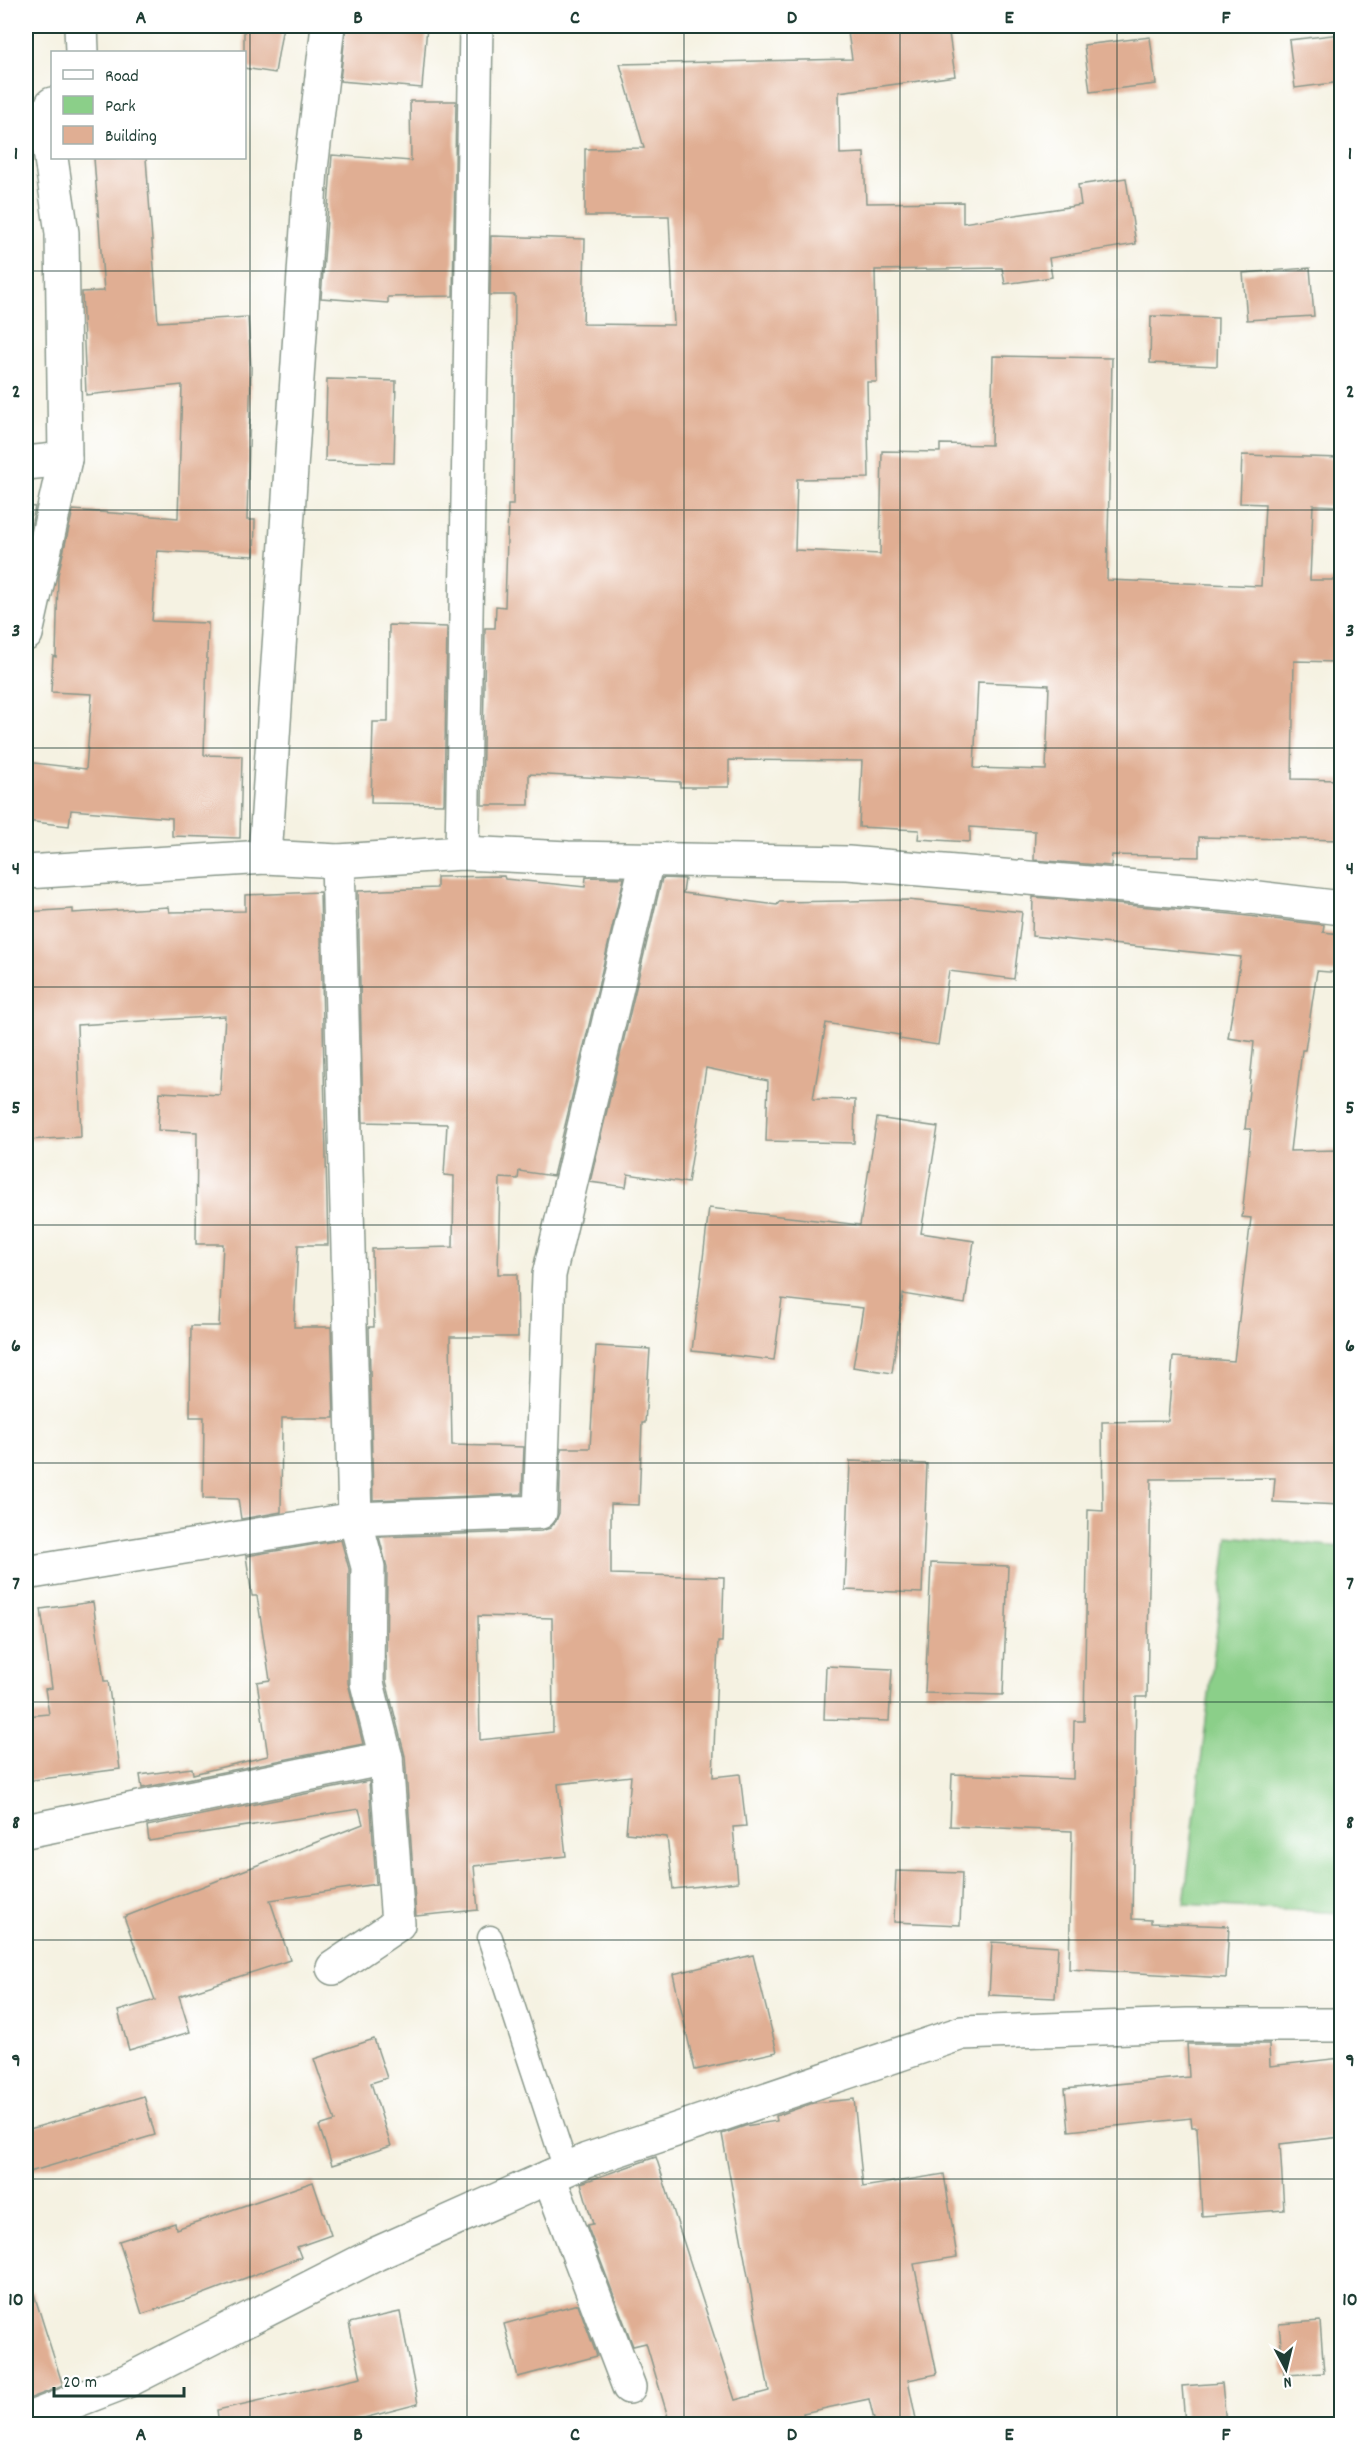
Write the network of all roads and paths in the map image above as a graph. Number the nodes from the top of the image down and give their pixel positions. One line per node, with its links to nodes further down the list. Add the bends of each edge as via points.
1 (81, 26): 4 (street)
2 (328, 26): 12 (street, via 311,169)
3 (476, 26): 11 (street)
4 (82, 51)
5 (51, 109): 6 (street, via 47,131)
6 (51, 158)
7 (51, 159): 8 (street, via 62,233)
8 (65, 459): 9 (street); 10 (street)
9 (26, 463)
10 (26, 634)
11 (462, 853): 13 (street); 14 (street)
12 (265, 857): 14 (street); 15 (street)
13 (647, 860): 16 (street, via 848,863 1233,895); 17 (street, via 549,1275 540,1512)
14 (338, 861): 17 (street)
15 (26, 872)
16 (1341, 908)
17 (355, 1519): 18 (street); 19 (street, via 368,1567 367,1683)
18 (26, 1568)
19 (386, 1758): 20 (street); 22 (street, via 398,1924)
20 (26, 1831)
21 (490, 1938): 24 (lane)
22 (333, 1968)
23 (1341, 2025): 24 (street, via 1187,2025 962,2033)
24 (557, 2173): 25 (street); 26 (street, via 376,2254 127,2382)
25 (629, 2387)
26 (26, 2420)

